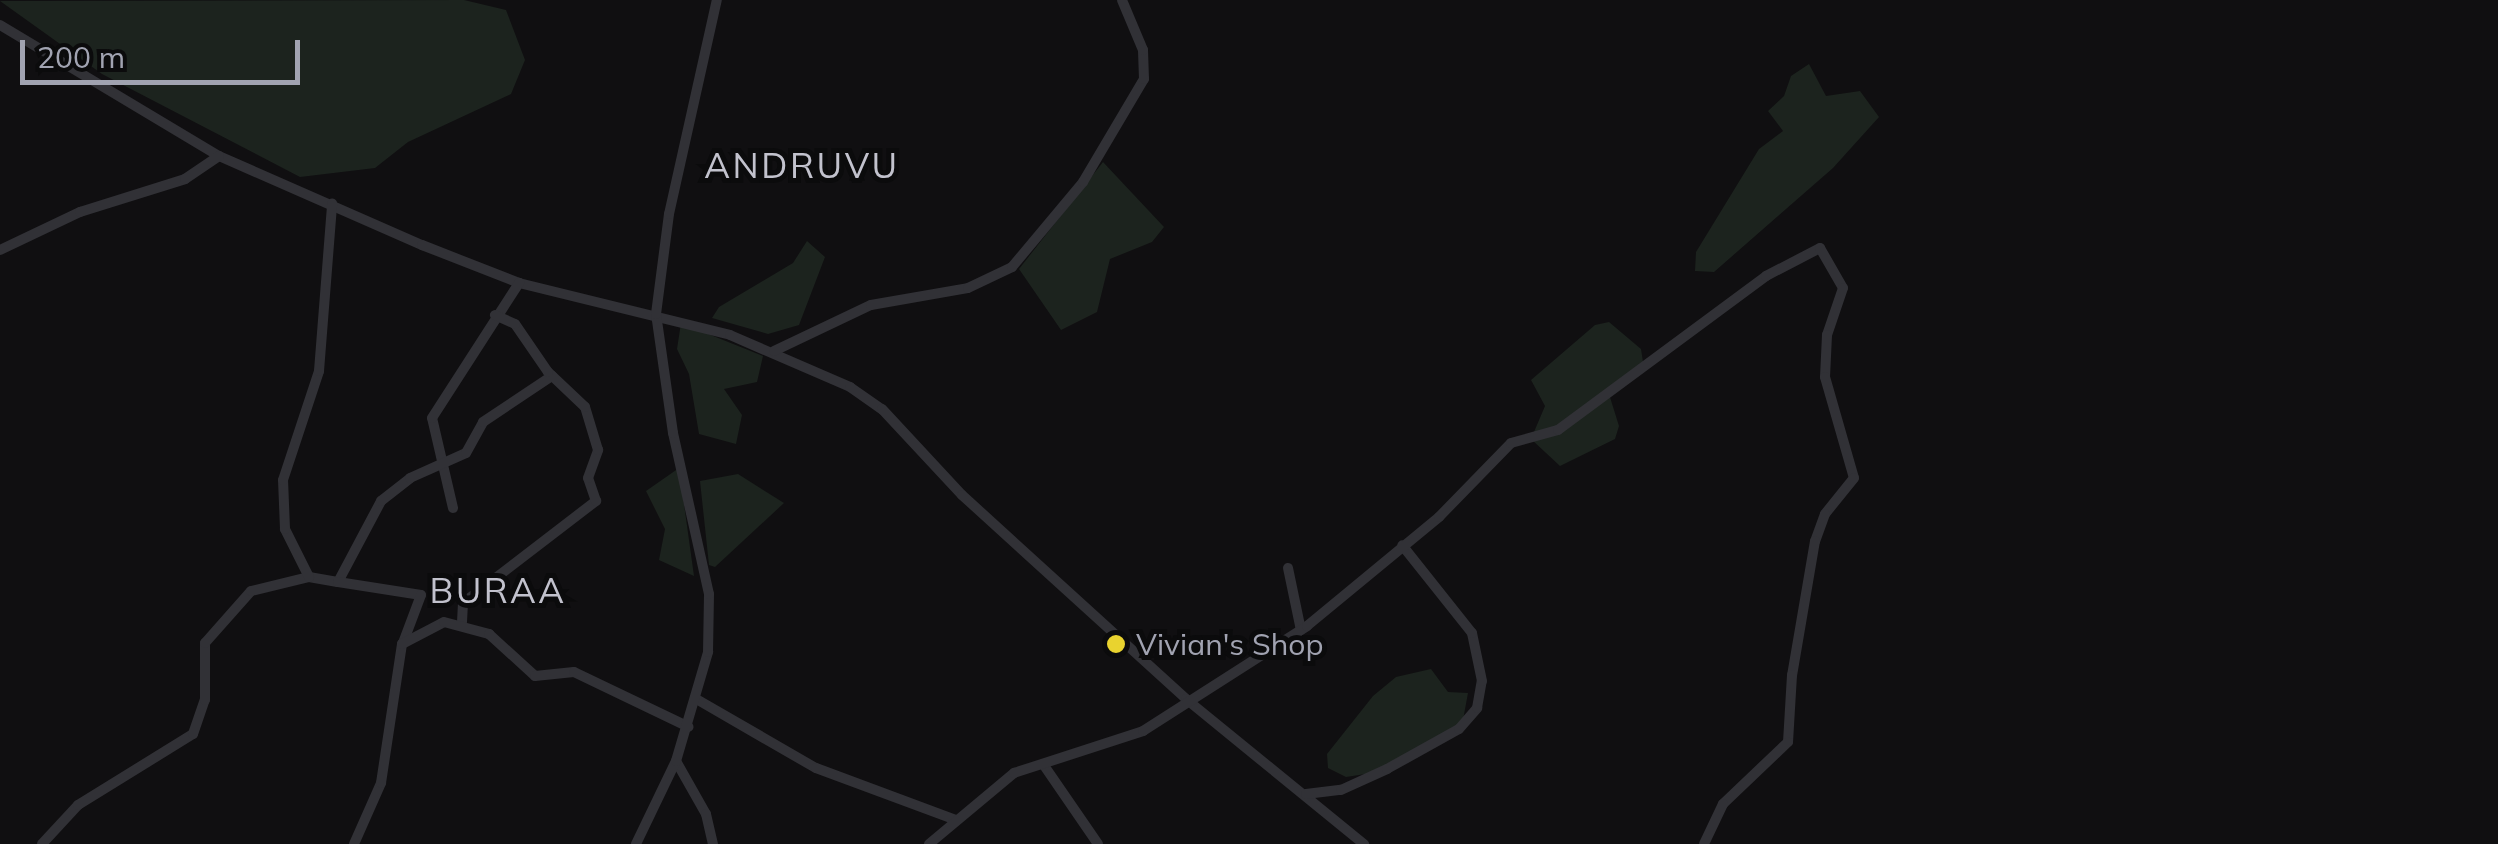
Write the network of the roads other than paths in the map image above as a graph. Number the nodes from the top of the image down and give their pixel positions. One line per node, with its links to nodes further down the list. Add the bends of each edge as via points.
1 (717, 0): 8 (street, via 669,214)
2 (1122, 0): 10 (street, via 1142,50 1144,78 1083,182 1012,267 968,288 870,305)
3 (0, 25): 4 (street)
4 (219, 156): 5 (street); 6 (street, via 184,180)
5 (332, 204): 7 (street); 16 (street, via 320,371 283,480 284,529)
6 (1, 245)
7 (518, 283): 8 (street); 9 (street)
8 (656, 314): 10 (street); 22 (street, via 673,433 709,594)
9 (495, 315): 11 (street, via 515,324); 12 (street, via 432,418)
10 (774, 351): 21 (street, via 882,409 962,496)
11 (552, 376): 12 (street, via 482,422 466,453); 18 (street, via 573,389 593,423 598,450 588,478 595,506 473,594 460,610)
12 (440, 462): 13 (street); 17 (street, via 381,501)
13 (453, 508)
14 (1402, 545): 19 (street); 26 (street, via 1472,632 1482,681 1474,717 1360,782); 35 (street, via 1484,477 1515,440 1558,430 1766,276 1820,248 1843,288 1827,335 1825,377 1854,478 1825,514 1815,541 1788,742 1723,804)
15 (1288, 568): 19 (street)
16 (309, 577): 17 (street); 28 (street, via 251,591 205,643 205,700 193,734 84,800)
17 (338, 582): 20 (street, via 420,595)
18 (462, 622): 20 (street, via 444,622); 23 (street, via 498,640 534,676 574,672)
19 (1301, 630): 21 (street)
20 (402, 644): 29 (street, via 381,784)
21 (1186, 699): 25 (street, via 1130,737); 26 (street)
22 (698, 700): 23 (street); 27 (street, via 816,768)
23 (689, 727): 24 (street)
24 (676, 761): 30 (street); 31 (street, via 706,814)
25 (1043, 764): 27 (street, via 1004,779); 33 (street)
26 (1306, 794): 34 (street)
27 (956, 820): 32 (street)
28 (42, 844)
29 (354, 844)
30 (636, 844)
31 (713, 844)
32 (929, 844)
33 (1098, 844)
34 (1364, 844)
35 (1704, 844)

